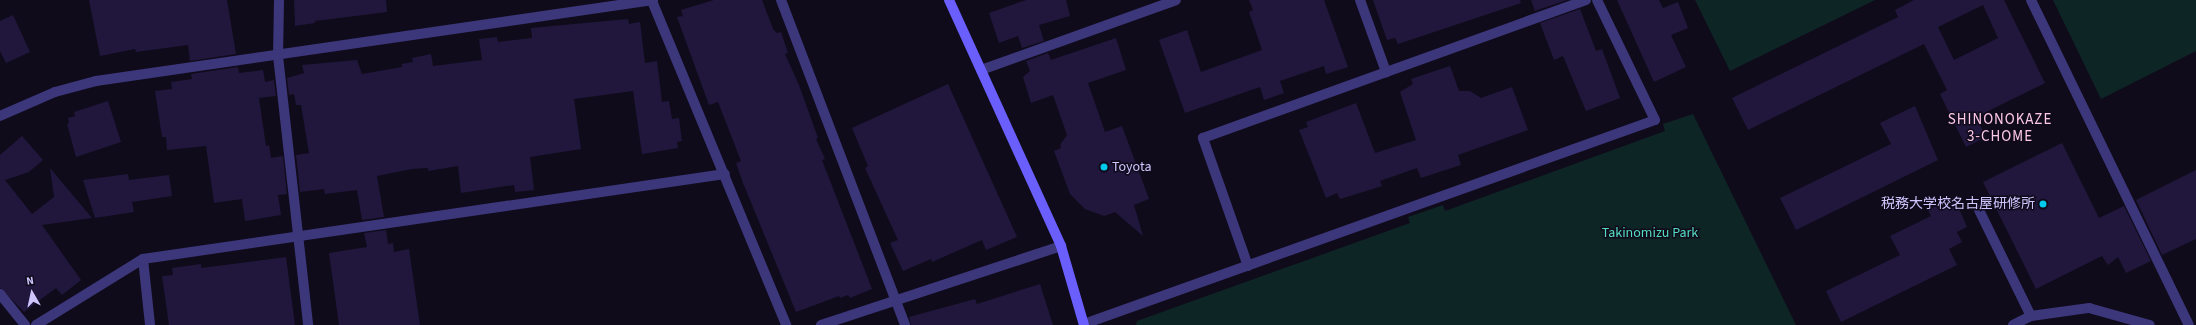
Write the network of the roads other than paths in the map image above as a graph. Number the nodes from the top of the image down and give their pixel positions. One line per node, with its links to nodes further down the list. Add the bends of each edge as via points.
1 (278, 0): 10 (street)
2 (652, 0): 10 (street); 14 (street)
3 (781, 0): 21 (street)
4 (949, 0): 11 (street)
5 (1176, 0): 11 (street)
6 (1360, 0): 12 (street)
7 (1586, 0): 12 (street)
8 (1597, 0): 19 (street, via 1655,120)
9 (2031, 0): 33 (street)
10 (278, 56): 13 (street, via 85,84 55,92); 16 (street)
11 (981, 70): 17 (street)
12 (1386, 72): 19 (street, via 1203,138)
13 (0, 116)
14 (725, 174): 16 (street); 27 (street)
15 (1979, 210): 22 (street)
16 (298, 236): 18 (street); 26 (street)
17 (1061, 246): 21 (street); 30 (street)
18 (143, 259): 24 (street); 25 (street)
19 (1248, 266): 30 (street)
20 (0, 294): 23 (street)
21 (898, 301): 28 (street); 29 (street)
22 (2031, 316): 31 (street); 32 (street, via 2088,308)
23 (25, 325)
24 (36, 325)
25 (150, 325)
26 (308, 325)
27 (786, 325)
28 (821, 325)
29 (905, 325)
30 (1084, 325)
31 (2013, 325)
32 (2150, 325)
33 (2189, 325)

